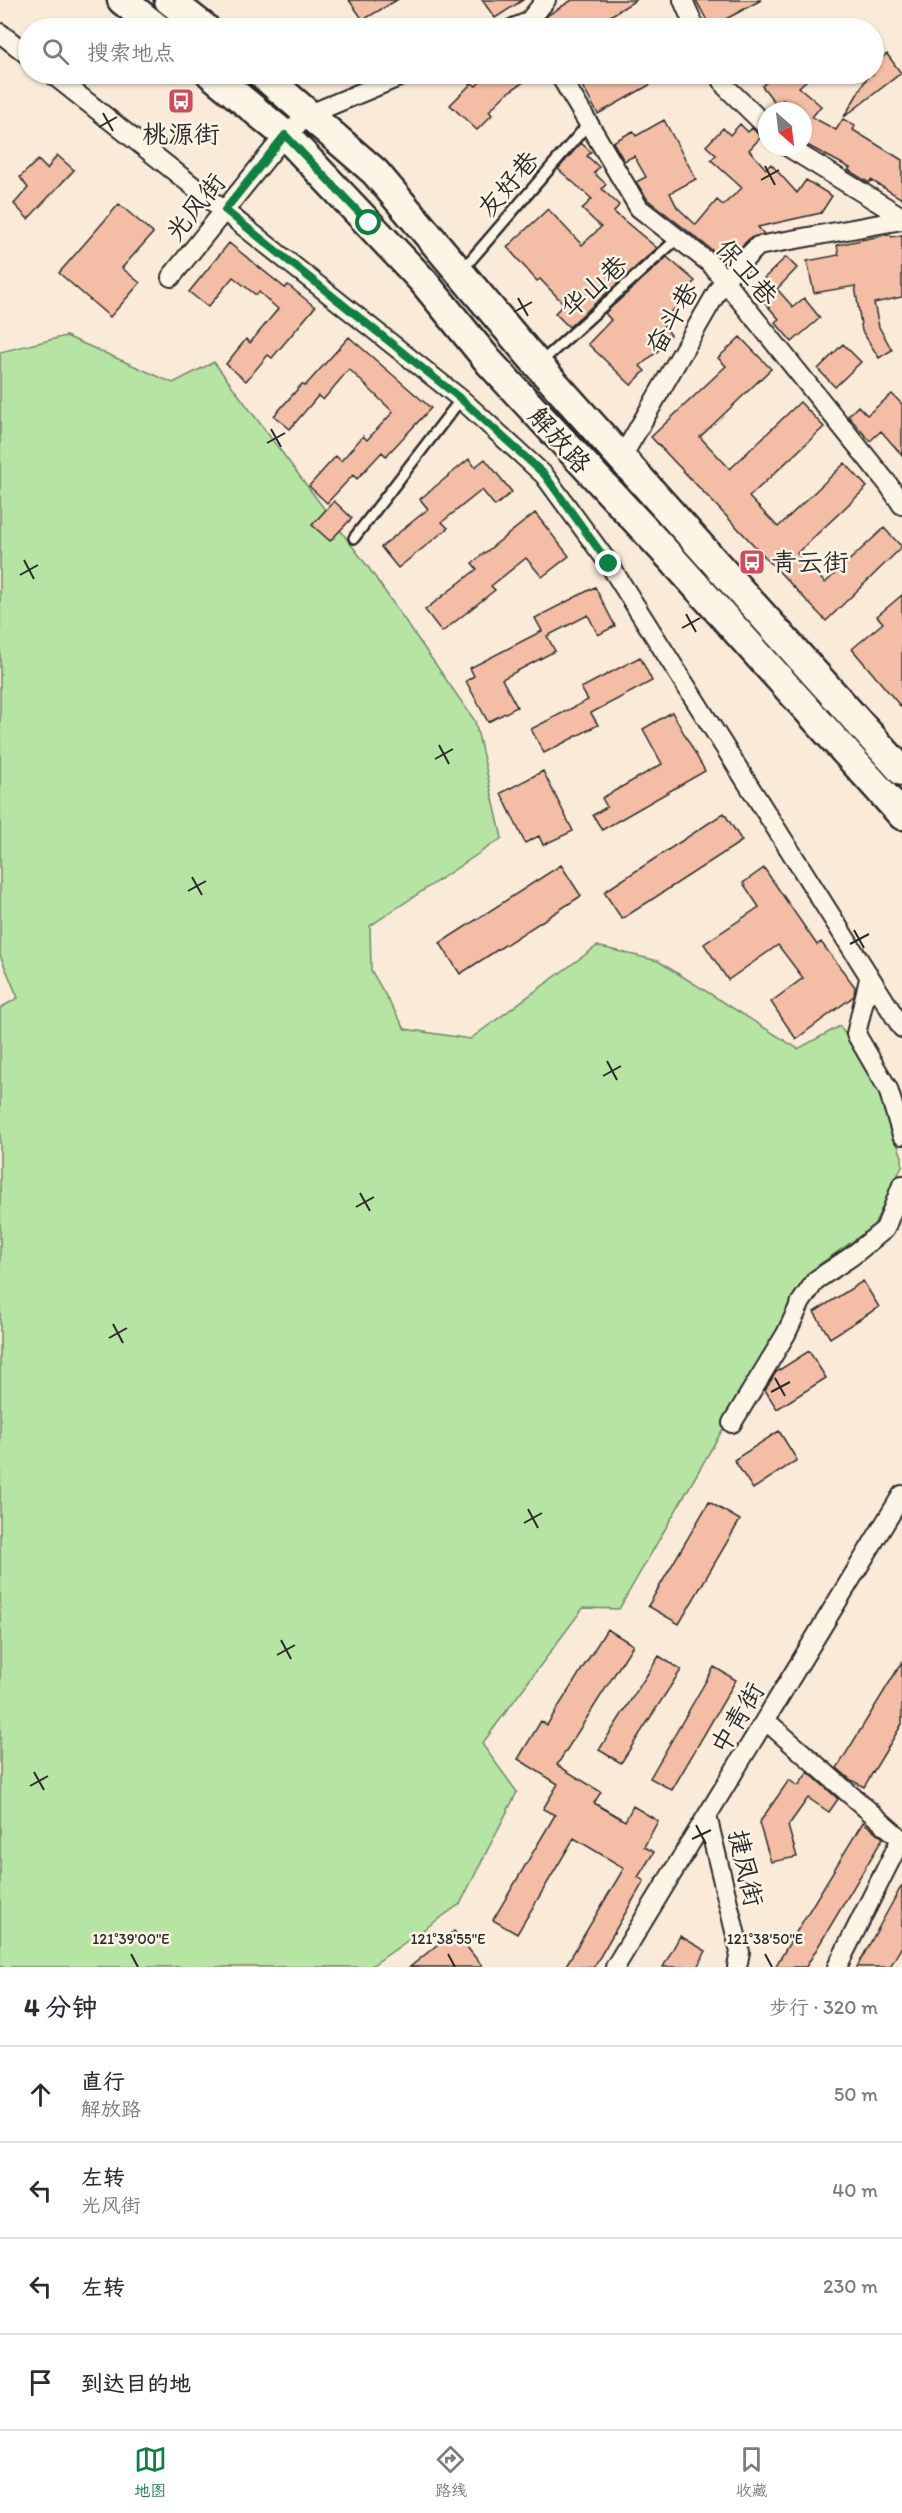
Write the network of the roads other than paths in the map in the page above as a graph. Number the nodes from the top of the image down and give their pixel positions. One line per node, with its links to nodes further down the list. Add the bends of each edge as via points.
1 (122, 0): 5 (main road)
2 (169, 0): 6 (main road)
3 (546, 0): 7 (street)
4 (683, 0): 8 (street)
5 (144, 18)
6 (192, 18)
7 (531, 18)
8 (691, 18)
9 (0, 33): 10 (street)
10 (18, 47)
11 (65, 84): 22 (street)
12 (223, 84): 20 (main road, 解放路)
13 (274, 84): 17 (main road, 解放路)
14 (382, 84): 17 (street, 光风街)
15 (565, 84): 19 (street, 保卫巷)
16 (724, 84): 18 (street)
17 (310, 114): 20 (street, 光风街); 25 (main road, 解放路, via 375,172)
18 (758, 118)
19 (589, 123): 24 (street, 保卫巷, via 639,208); 25 (lane, 友好巷)
20 (285, 135): 22 (street, 光风街); 34 (main road, 解放路, via 423,281 490,363)
21 (802, 156): 23 (street)
22 (225, 210): 26 (street, 光风街); 29 (street)
23 (902, 219): 27 (street, 奋斗巷, via 758,246)
24 (678, 238): 27 (street, 保卫巷, via 711,264); 28 (lane, 华山巷)
25 (460, 272): 28 (main road, 解放路)
26 (171, 277)
27 (723, 280): 30 (street, 奋斗巷); 31 (street, 保卫巷)
28 (538, 365): 30 (main road, 解放路)
29 (461, 399): 32 (lane); 35 (street, via 544,474 574,512)
30 (622, 457): 33 (main road, 解放路)
31 (902, 506)
32 (354, 538)
33 (902, 771)
34 (902, 815)
35 (869, 979): 36 (street); 37 (street, via 856,1034 888,1089)
36 (902, 1028)
37 (902, 1135)
38 (902, 1185): 39 (street, via 885,1229 816,1280)
39 (732, 1423)
40 (902, 1495): 41 (street, 中青街)
41 (765, 1720): 42 (street, 中青街); 45 (street, via 901,1839)
42 (707, 1816): 43 (street, 中青街); 44 (street, 捷凤街, via 740,1952)
43 (615, 1967)
44 (737, 1967)
45 (837, 1967)

